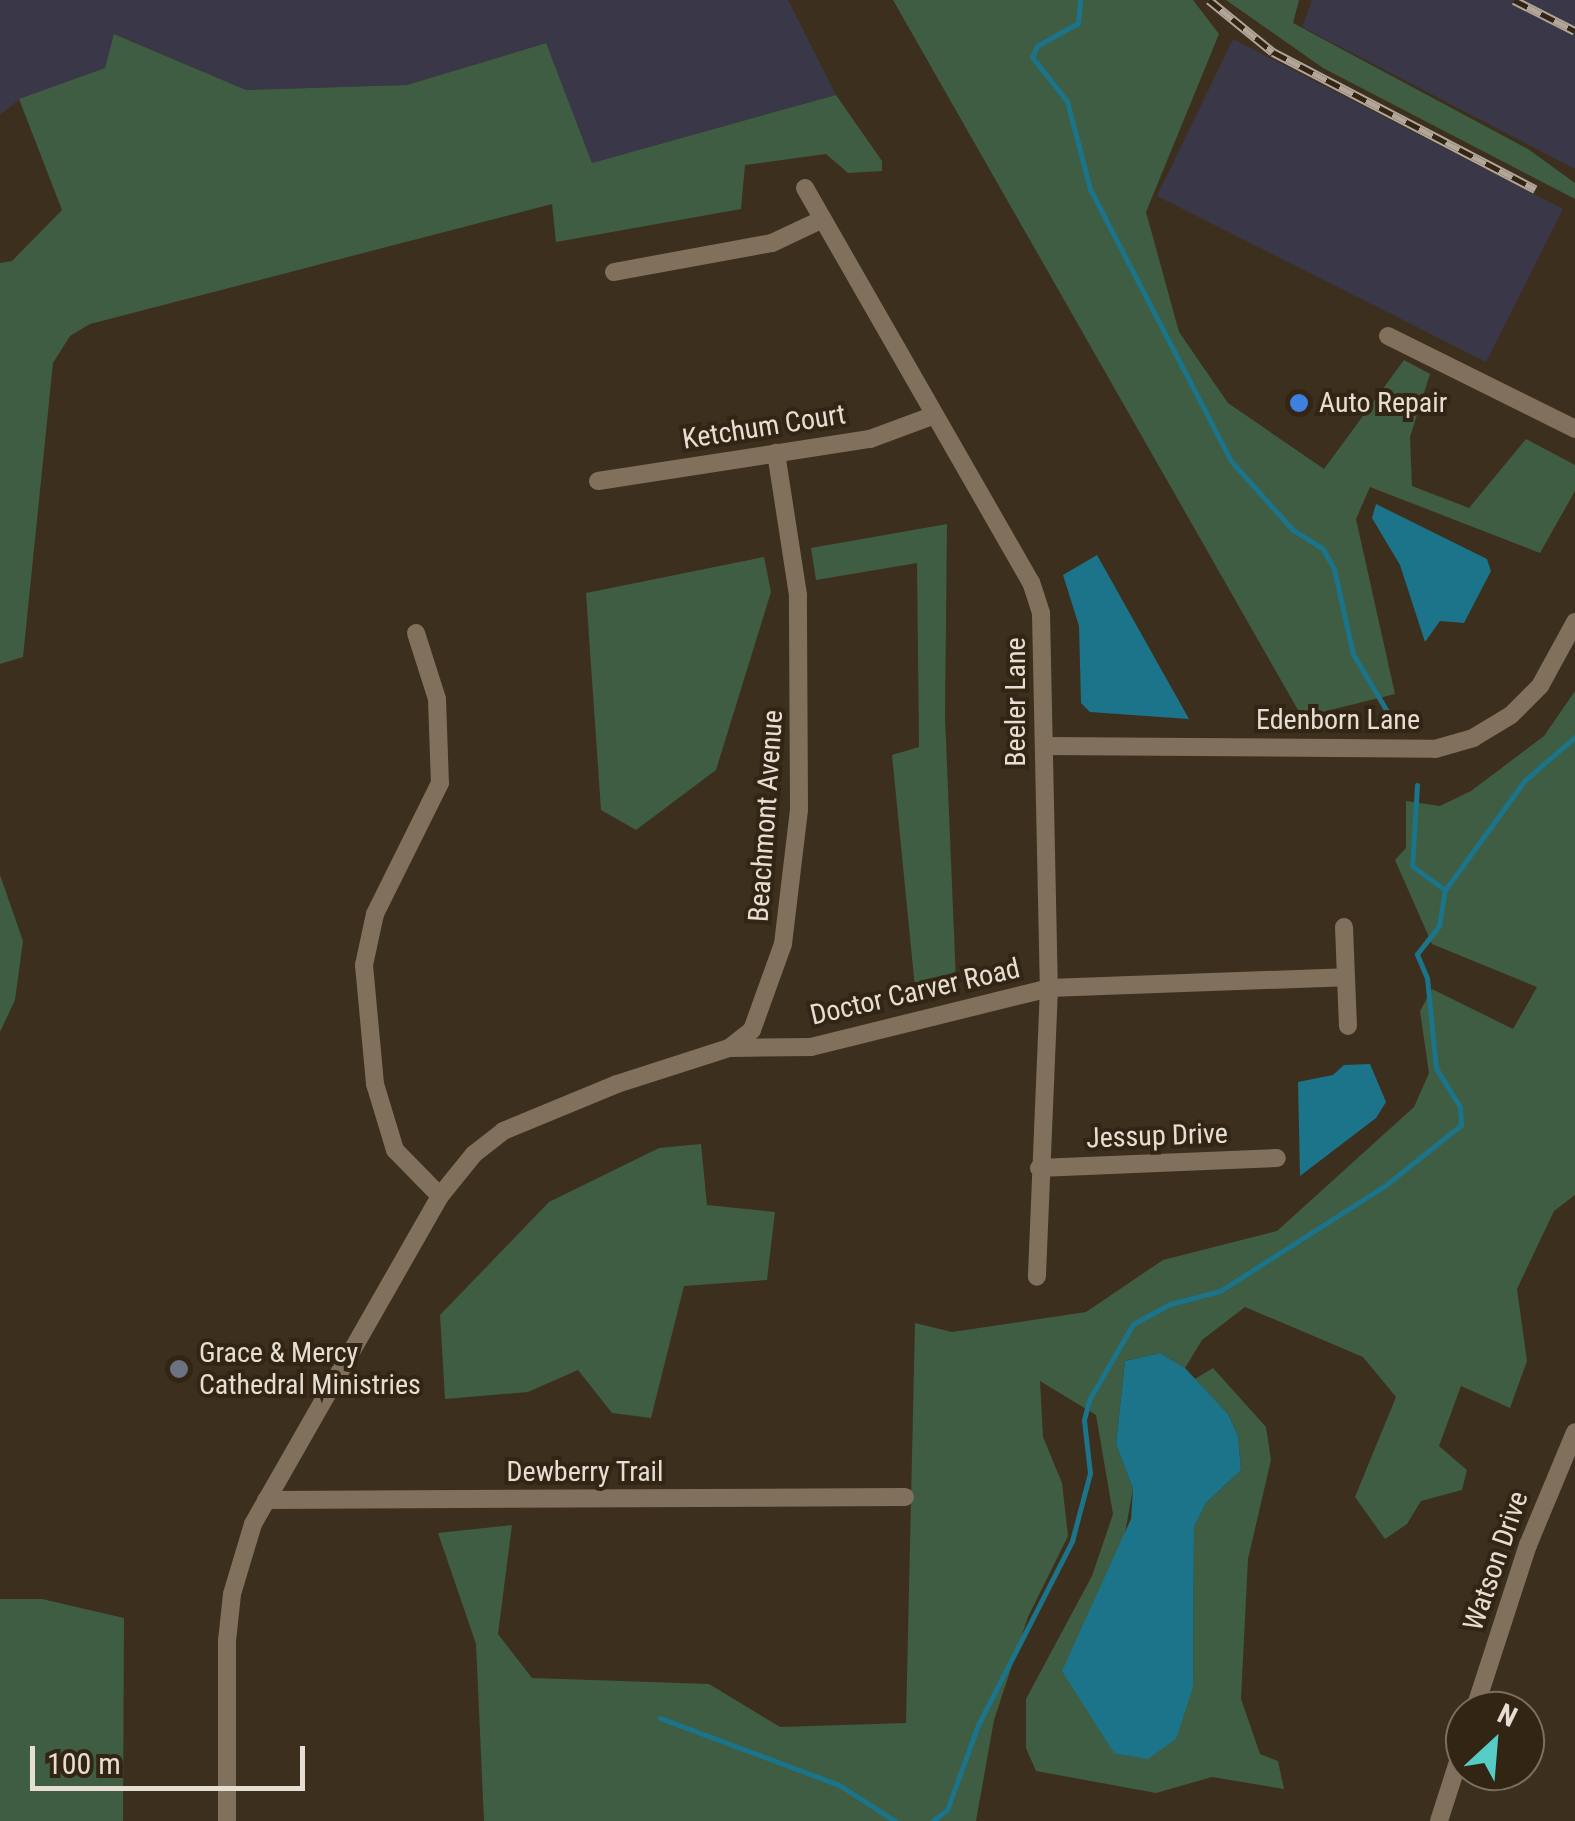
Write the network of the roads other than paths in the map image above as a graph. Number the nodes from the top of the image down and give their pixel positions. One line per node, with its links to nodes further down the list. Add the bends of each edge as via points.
1 (805, 188): 2 (street, Beeler Lane)
2 (823, 219): 3 (street, via 772,243); 5 (street, Beeler Lane)
3 (614, 272)
4 (1388, 336): 6 (street)
5 (935, 415): 7 (street, Ketchum Court, via 893,434); 11 (street, Beeler Lane, via 1042,613)
6 (1575, 429)
7 (776, 453): 8 (street, Ketchum Court); 16 (street, Beachmont Avenue, via 798,595 800,809 783,944 752,1030)
8 (598, 482)
9 (1575, 622): 11 (street, Edenborn Lane, via 1540,686 1511,715 1473,738 1435,749)
10 (416, 633): 19 (street, via 437,700 440,783 375,914 364,965 375,1084 395,1150)
11 (1044, 746): 14 (street, Beeler Lane)
12 (1344, 928): 13 (street)
13 (1344, 978): 14 (street, Doctor Carver Road); 15 (street)
14 (1048, 988): 16 (street, Doctor Carver Road, via 811,1047); 18 (street, Beeler Lane)
15 (1348, 1026)
16 (729, 1048): 19 (street, Doctor Carver Road, via 532,1116 474,1154)
17 (1277, 1158): 18 (street, Jessup Drive)
18 (1039, 1168): 20 (street, Beeler Lane)
19 (440, 1196): 23 (street, Doctor Carver Road)
20 (1037, 1277)
21 (1575, 1432): 24 (street, Watson Drive, via 1528,1545)
22 (905, 1497): 23 (street, Dewberry Trail)
23 (266, 1500): 26 (street, Doctor Carver Road, via 232,1594)
24 (1481, 1691)
25 (1449, 1791): 27 (street)
26 (228, 1821)
27 (1439, 1821)

